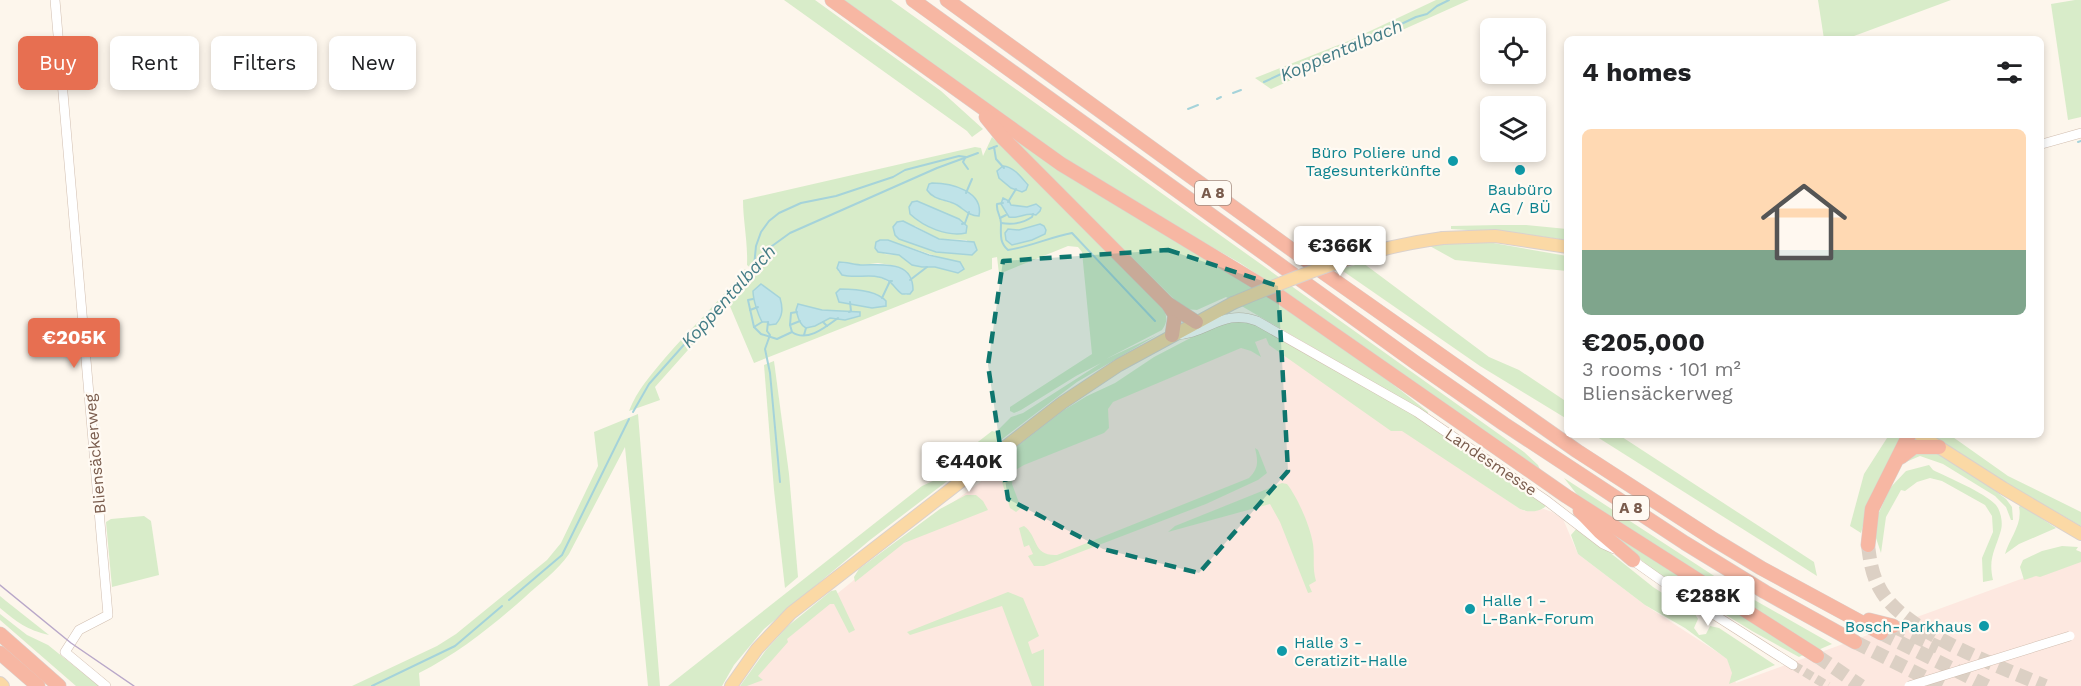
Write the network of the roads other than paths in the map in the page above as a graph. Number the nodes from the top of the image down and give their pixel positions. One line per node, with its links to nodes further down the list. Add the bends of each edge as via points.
1 (55, 0): 29 (street, Bliensäckerweg, via 108,615 80,630 65,652)
2 (832, 0): 5 (highway)
3 (913, 0): 23 (highway, A 8, via 1513,430 1685,543)
4 (947, 0): 20 (highway, A 8, via 1558,439 1713,539 1844,613)
5 (976, 104): 9 (highway, via 1003,138); 16 (highway, via 1087,180 1278,296)
6 (2081, 133): 7 (street)
7 (2044, 143)
8 (1564, 246): 10 (main road, bridge, via 1495,236 1412,242 1312,270)
9 (1168, 304): 10 (highway); 11 (highway, via 1175,315)
10 (1196, 322): 11 (main road)
11 (1172, 335): 19 (street, Landesmesse, via 1187,335 1224,318 1247,317 1257,321 1417,412 1604,544); 30 (main road, via 1062,403 808,599 774,631)
12 (1908, 438): 15 (highway)
13 (1925, 438): 14 (main road)
14 (1939, 447): 15 (highway, via 1914,447); 17 (main road)
15 (1897, 461): 18 (highway, via 1872,509)
16 (1566, 496): 19 (highway); 25 (highway)
17 (2081, 534)
18 (1868, 545)
19 (1633, 560): 26 (street, Landesmesse)
20 (1887, 630)
21 (0, 634): 28 (highway)
22 (2070, 636): 31 (street, bridge)
23 (1855, 642)
24 (0, 653): 27 (highway)
25 (1817, 656)
26 (1792, 665)
27 (38, 686)
28 (59, 686)
29 (106, 686)
30 (731, 686)
31 (1908, 686)

